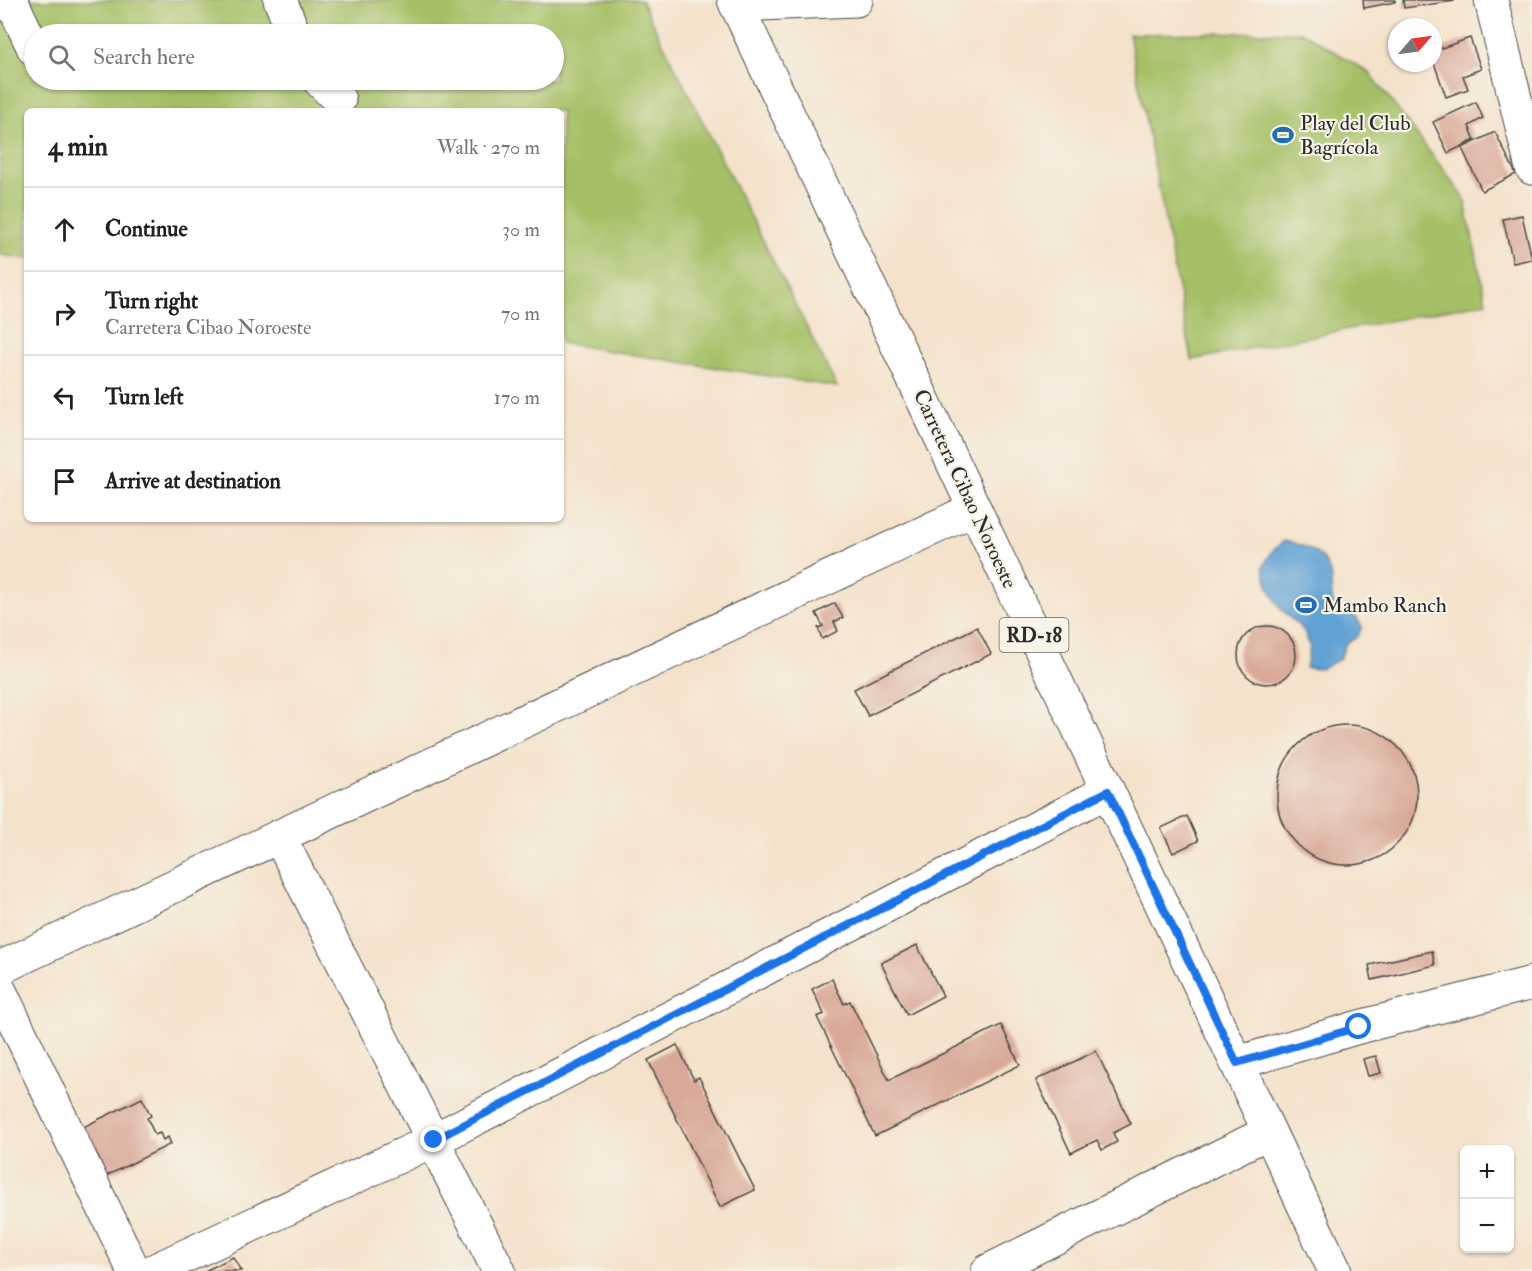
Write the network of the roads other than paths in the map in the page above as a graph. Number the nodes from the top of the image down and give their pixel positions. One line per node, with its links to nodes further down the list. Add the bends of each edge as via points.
1 (11, 0): 7 (street)
2 (280, 0): 6 (street)
3 (856, 0): 5 (street)
4 (1491, 0): 8 (street)
5 (735, 3): 9 (street, Carretera Cibao Noroeste / RD-18)
6 (290, 24)
7 (24, 28)
8 (1532, 168)
9 (975, 509): 10 (street, Carretera Cibao Noroeste / RD-18); 11 (street)
10 (1108, 791): 15 (street, Carretera Cibao Noroeste / RD-18); 17 (street)
11 (279, 836): 12 (street); 17 (street)
12 (0, 968)
13 (1532, 982): 15 (street)
14 (0, 991): 19 (street)
15 (1237, 1063): 16 (street, Carretera Cibao Noroeste / RD-18)
16 (1269, 1132): 22 (street); 23 (street, Carretera Cibao Noroeste / RD-18)
17 (434, 1140): 18 (street); 21 (street)
18 (192, 1263): 20 (street)
19 (134, 1271)
20 (153, 1271)
21 (499, 1271)
22 (988, 1271)
23 (1335, 1271)

